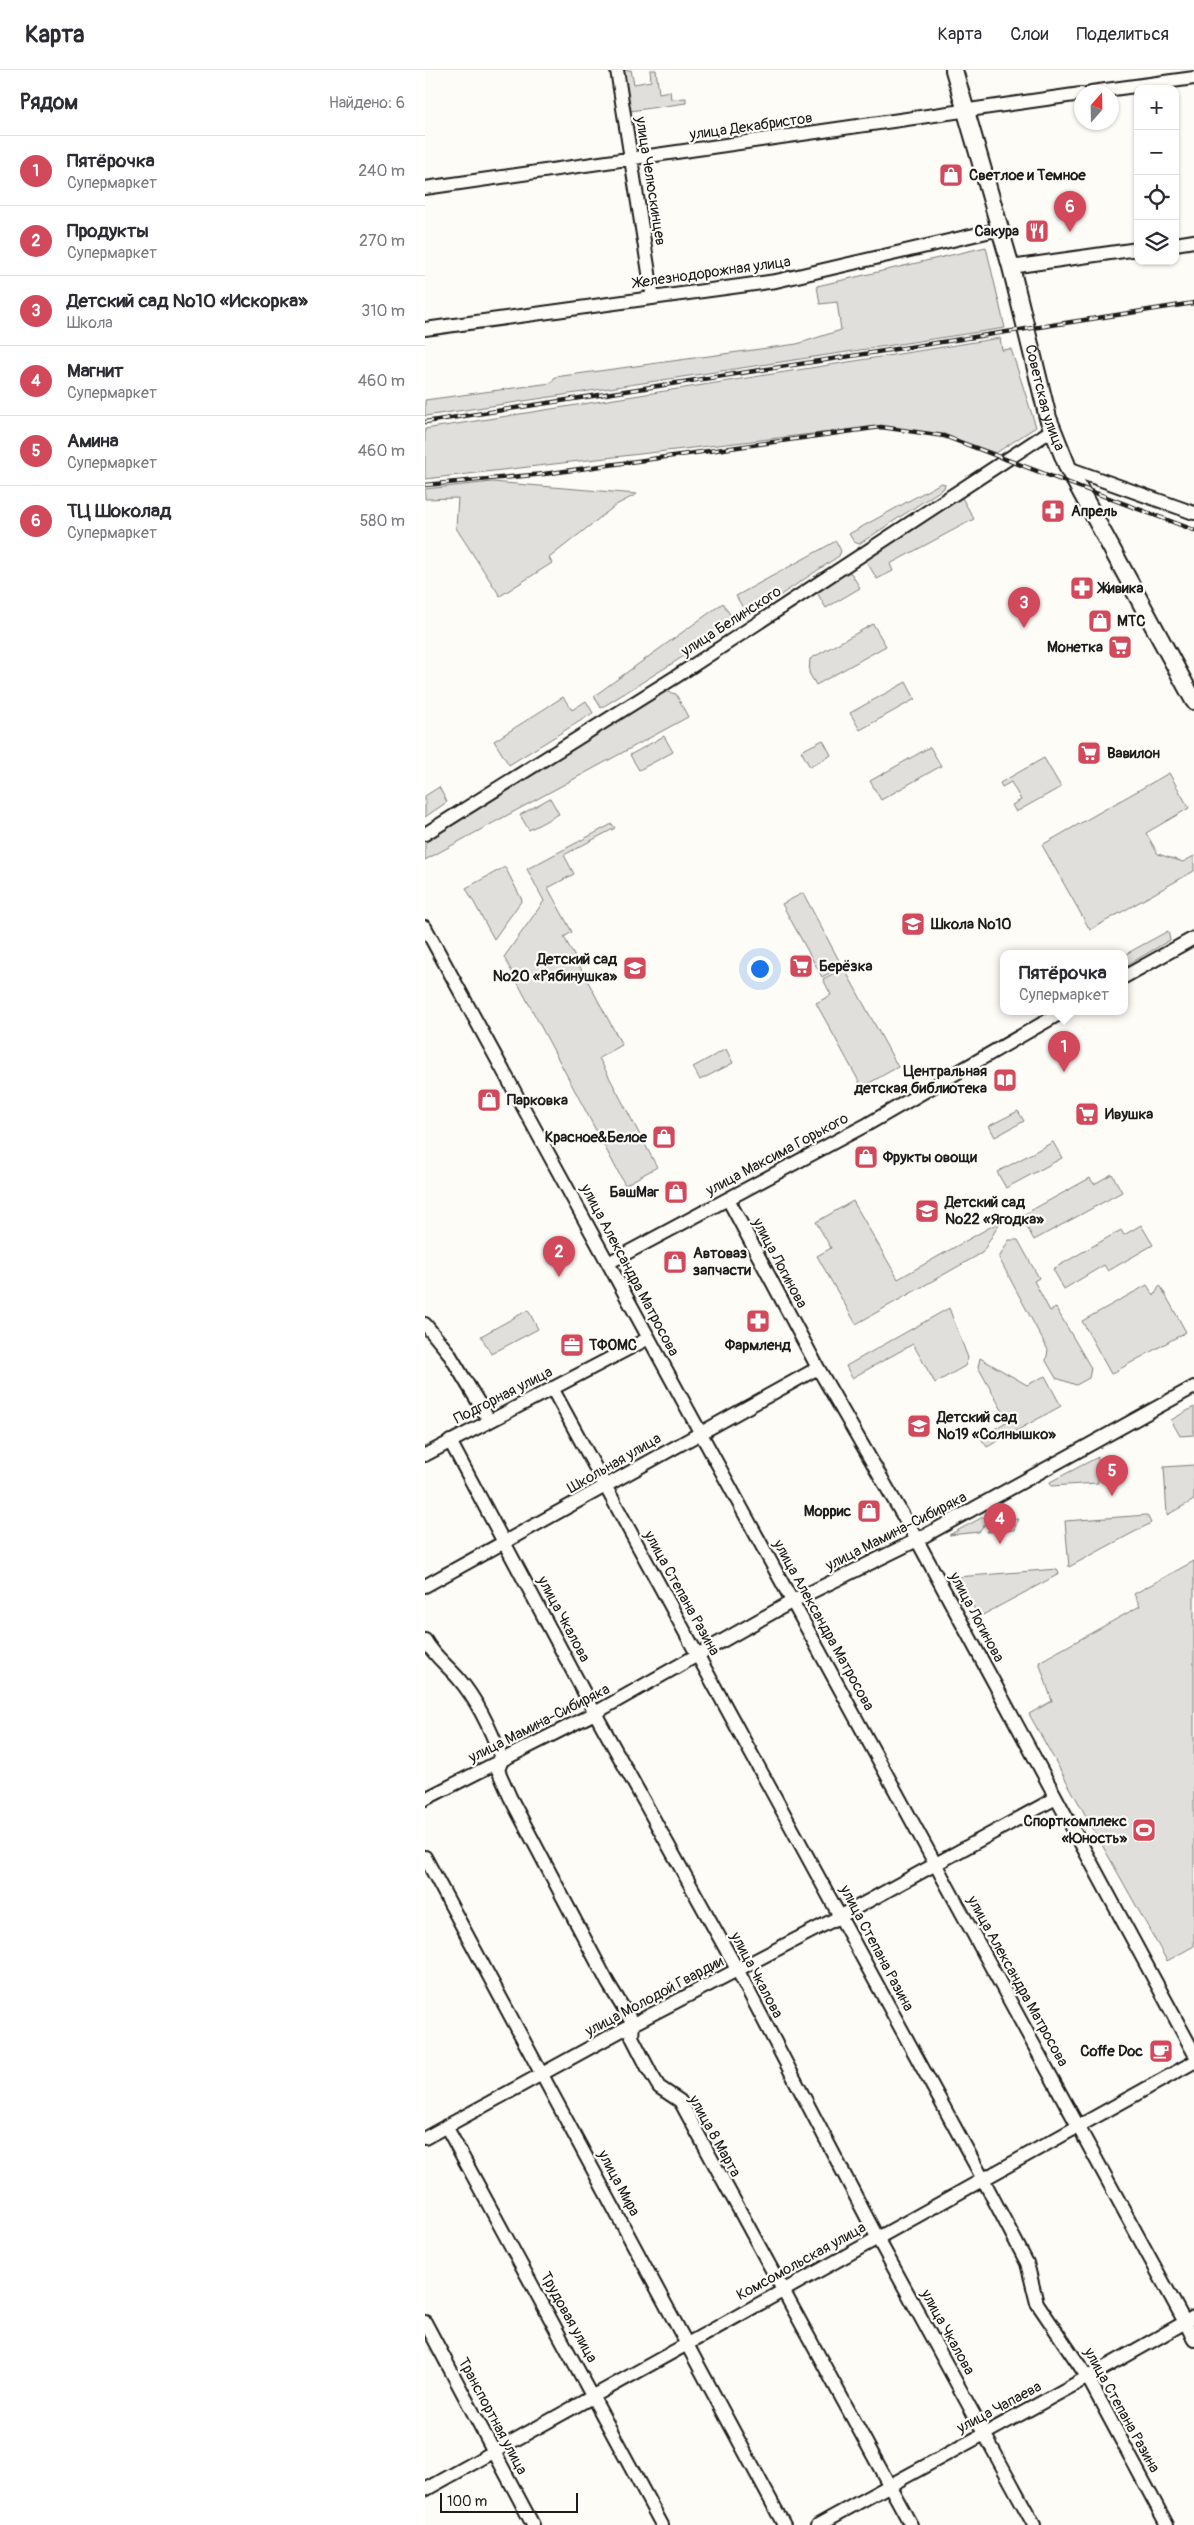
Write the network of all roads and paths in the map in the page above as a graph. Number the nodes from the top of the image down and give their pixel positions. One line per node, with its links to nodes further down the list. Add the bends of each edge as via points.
1 (617, 70): 7 (street, улица Челюскинцев)
2 (954, 70): 6 (main road, Советская улица)
3 (1194, 78): 4 (street)
4 (1119, 88)
5 (1074, 95): 6 (street, улица Декабристов)
6 (966, 110): 7 (street, улица Декабристов); 9 (main road, Советская улица)
7 (632, 160): 8 (street, улица Декабристов); 14 (street, улица Челюскинцев)
8 (425, 188)
9 (1000, 229): 13 (main road, Советская улица); 14 (street, Железнодорожная улица, via 776,281)
10 (1194, 241): 11 (street)
11 (1179, 243)
12 (1134, 250): 13 (street)
13 (1011, 267): 16 (main road, Советская улица)
14 (653, 298): 15 (street, Железнодорожная улица)
15 (425, 329)
16 (1052, 430): 17 (main road, Советская улица); 20 (street, улица Белинского, via 677,676)
17 (1068, 468): 18 (street); 19 (main road, Советская улица)
18 (1194, 513)
19 (1194, 702)
20 (425, 834)
21 (425, 927): 26 (street, улица Александра Матросова)
22 (1194, 938): 23 (street)
23 (1128, 975)
24 (1057, 1015): 25 (street, улица Максима Горького, via 868,1124)
25 (727, 1199): 26 (street, улица Максима Горького); 29 (street, улица Логинова)
26 (608, 1263): 28 (street, улица Александра Матросова)
27 (425, 1324): 32 (street, via 448,1352)
28 (649, 1338): 31 (street, Подгорная улица); 33 (street, улица Александра Матросова)
29 (817, 1368): 33 (street, Школьная улица); 37 (street, улица Логинова)
30 (1194, 1387): 37 (street, улица Мамина-Сибиряка)
31 (552, 1388): 32 (street, Подгорная улица); 36 (street, улица Степана Разина)
32 (489, 1420): 34 (street, Подгорная улица)
33 (700, 1433): 36 (street, Школьная улица); 40 (street, улица Александра Матросова)
34 (450, 1441): 35 (street, Подгорная улица); 38 (street, улица Чкалова)
35 (425, 1455)
36 (605, 1488): 38 (street, Школьная улица); 42 (street, улица Степана Разина)
37 (917, 1540): 40 (street, улица Мамина-Сибиряка); 45 (street, улица Логинова)
38 (505, 1543): 39 (street, Школьная улица); 43 (street, улица Чкалова)
39 (425, 1586)
40 (793, 1601): 42 (street, улица Мамина-Сибиряка); 48 (street, улица Александра Матросова)
41 (425, 1640): 44 (street, улица 8 Марта, via 434,1655 458,1678 477,1707)
42 (698, 1657): 43 (street, улица Мамина-Сибиряка); 49 (street, улица Степана Разина)
43 (595, 1713): 44 (street, улица Мамина-Сибиряка); 50 (street, улица Чкалова)
44 (502, 1760): 46 (street, улица Мамина-Сибиряка); 51 (street, улица 8 Марта, via 498,1770 510,1798)
45 (1056, 1798): 48 (street, улица Молодой Гвардии); 52 (street, улица Логинова)
46 (425, 1799)
47 (425, 1857): 54 (street, улица Мира)
48 (935, 1863): 49 (street, улица Молодой Гвардии); 55 (street, улица Александра Матросова)
49 (841, 1916): 50 (street, улица Молодой Гвардии); 58 (street, улица Степана Разина)
50 (737, 1971): 51 (street, улица Молодой Гвардии); 59 (street, улица Чкалова)
51 (633, 2024): 54 (street, улица Молодой Гвардии); 60 (street, улица 8 Марта, via 632,2037 650,2072 659,2087 679,2101)
52 (1194, 2053)
53 (1194, 2062): 55 (street, Комсомольская улица)
54 (543, 2075): 56 (street, улица Молодой Гвардии); 64 (street, улица Мира)
55 (1078, 2125): 58 (street, Комсомольская улица); 61 (street, улица Александра Матросова)
56 (446, 2126): 57 (street, улица Молодой Гвардии); 66 (street, Трудовая улица)
57 (425, 2138)
58 (983, 2179): 59 (street, Комсомольская улица); 65 (street, улица Степана Разина, via 1027,2263 1037,2303)
59 (877, 2237): 60 (street, Комсомольская улица); 67 (street, улица Чкалова)
60 (782, 2291): 64 (street, Комсомольская улица); 69 (street, улица 8 Марта)
61 (1189, 2320): 63 (street, улица Александра Матросова); 65 (street, улица Чапаева)
62 (425, 2322): 68 (street, Транспортная улица)
63 (1194, 2340)
64 (687, 2344): 66 (street, Комсомольская улица); 73 (street, улица Мира)
65 (1088, 2378): 67 (street, улица Чапаева); 77 (street, улица Степана Разина)
66 (593, 2396): 68 (street, Комсомольская улица); 72 (street, Трудовая улица)
67 (985, 2432): 69 (street, улица Чапаева); 76 (street, улица Чкалова)
68 (493, 2451): 70 (street, Комсомольская улица); 71 (street, Транспортная улица)
69 (890, 2485): 74 (street, улица Чапаева); 75 (street, улица 8 Марта)
70 (425, 2490)
71 (533, 2525)
72 (662, 2525)
73 (784, 2525)
74 (819, 2525)
75 (911, 2525)
76 (1034, 2525)
77 (1167, 2525)

